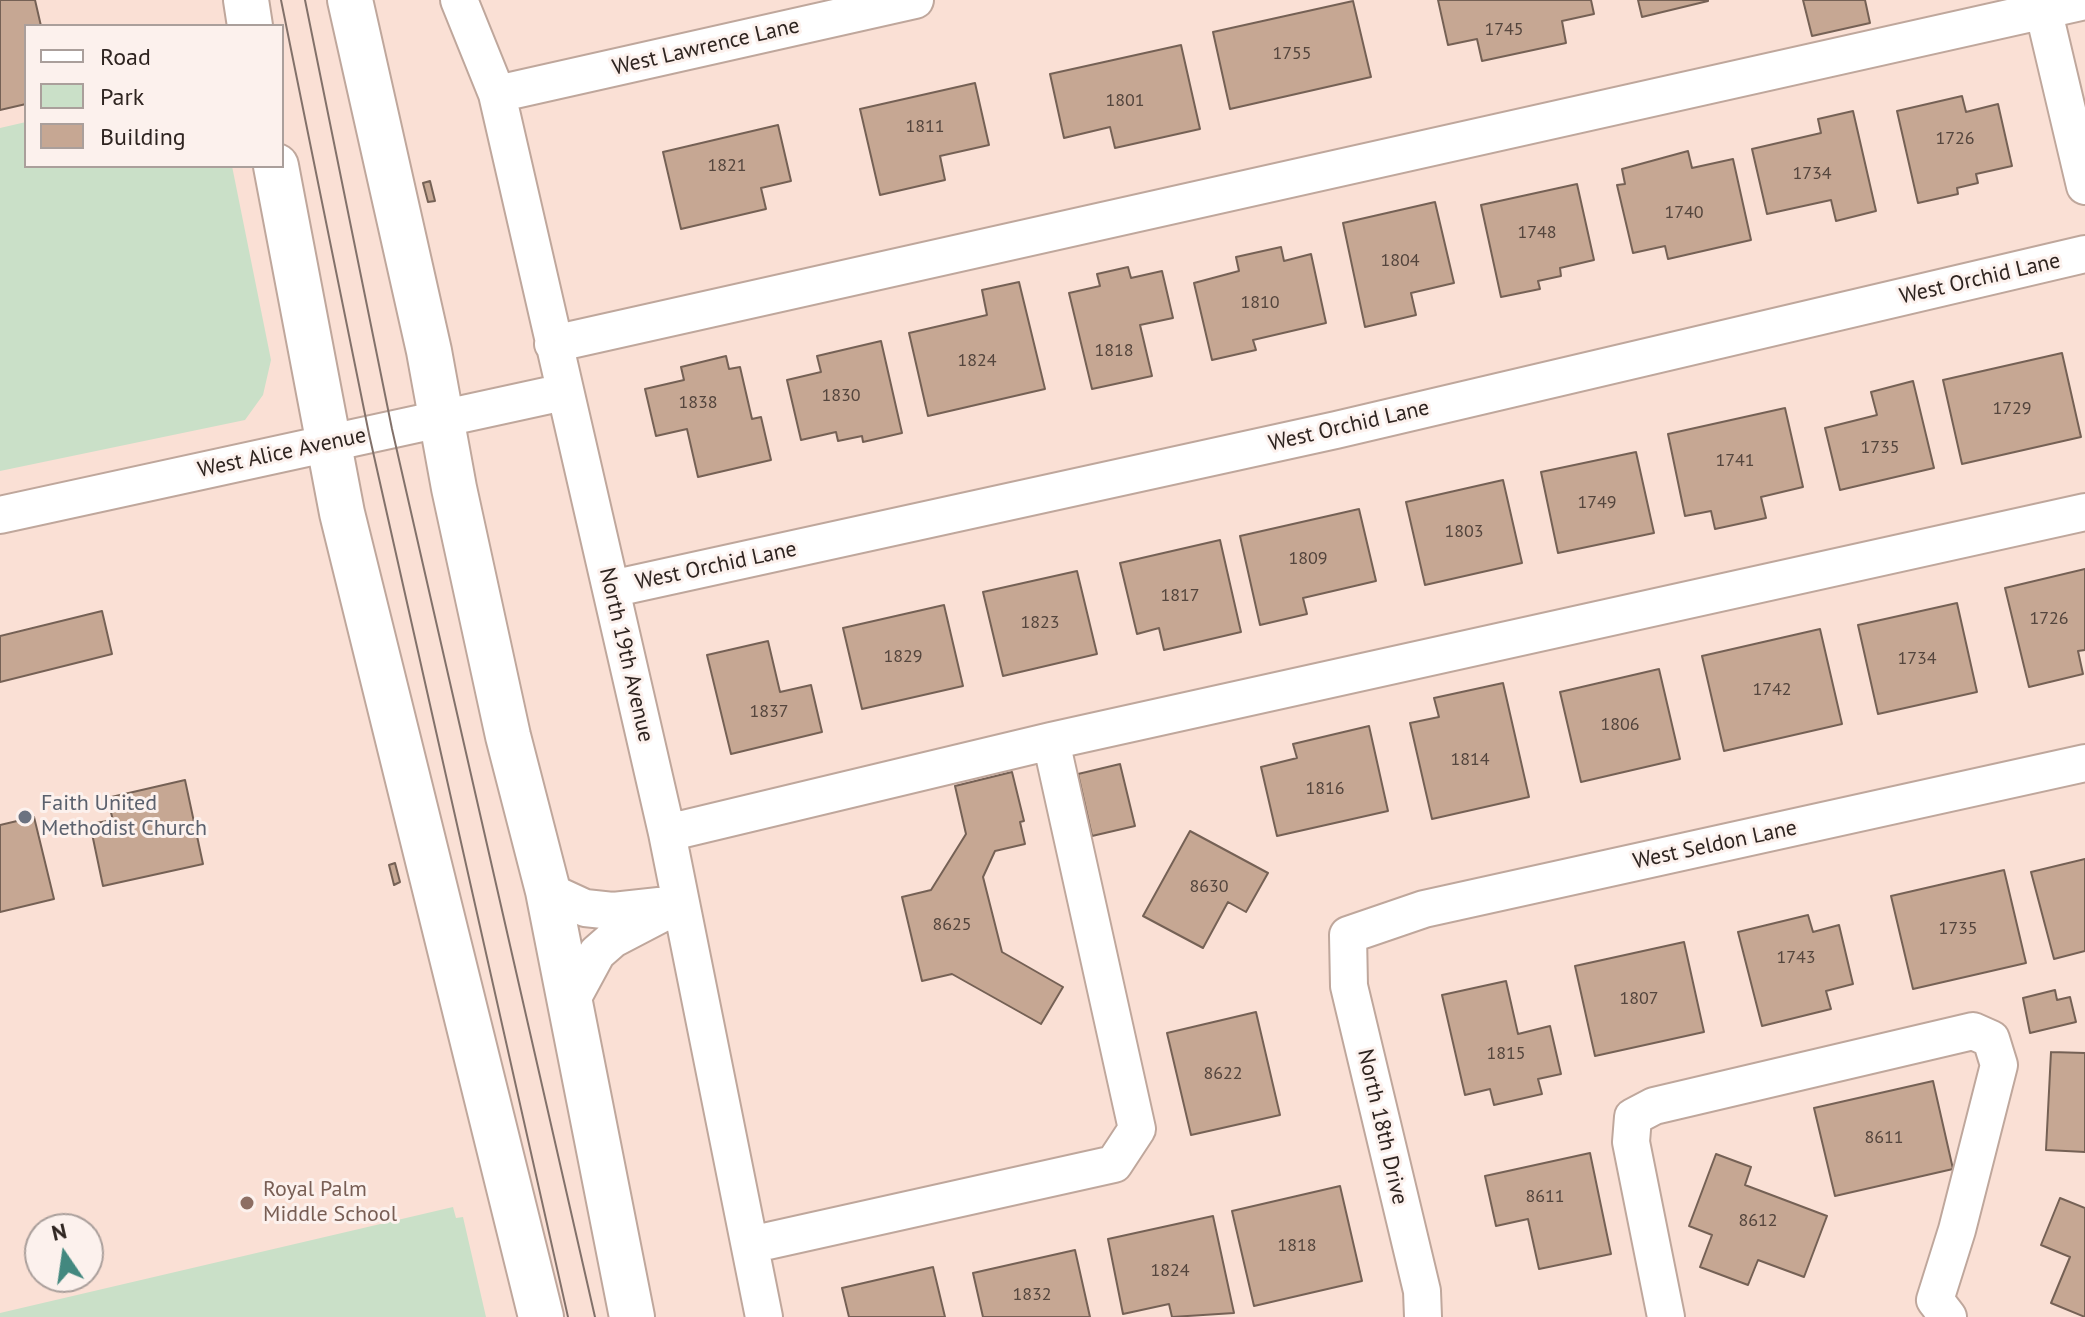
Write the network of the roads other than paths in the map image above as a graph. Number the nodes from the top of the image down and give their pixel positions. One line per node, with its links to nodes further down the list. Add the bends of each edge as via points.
1 (246, 0): 7 (main road)
2 (350, 0): 14 (main road)
3 (459, 0): 8 (street, North 19th Avenue)
4 (915, 0): 8 (street, West Lawrence Lane)
5 (2085, 1): 6 (street)
6 (2042, 5): 10 (street); 12 (street)
7 (250, 24)
8 (497, 94): 12 (street, North 19th Avenue)
9 (276, 168): 15 (main road)
10 (2085, 186)
11 (2085, 254): 18 (street, West Orchid Lane, via 1336,430)
12 (553, 344): 13 (street, North 19th Avenue)
13 (564, 392): 14 (street, West Alice Avenue); 18 (street, North 19th Avenue)
14 (442, 418): 15 (street, West Alice Avenue); 22 (main road, via 508,736)
15 (328, 443): 17 (street, West Alice Avenue); 28 (main road, via 377,667)
16 (2085, 512): 19 (street)
17 (0, 515)
18 (611, 589): 21 (street, North 19th Avenue)
19 (1051, 741): 21 (street); 26 (street, via 1137,1129 1114,1164)
20 (2085, 763): 24 (street, West Seldon Lane, via 1424,909)
21 (667, 833): 23 (street, North 19th Avenue)
22 (548, 891): 23 (street, via 599,910); 25 (main road)
23 (680, 904): 25 (street, via 597,953); 26 (street, North 19th Avenue)
24 (1348, 935): 31 (street, North 18th Drive, via 1349,986 1422,1291)
25 (571, 1001): 29 (main road)
26 (750, 1245): 30 (street, North 19th Avenue)
27 (1941, 1308): 32 (street, via 1999,1065 1991,1039 1973,1031 1654,1106 1633,1117 1631,1142)
28 (541, 1317)
29 (632, 1317)
30 (764, 1317)
31 (1423, 1317)
32 (1666, 1317)

